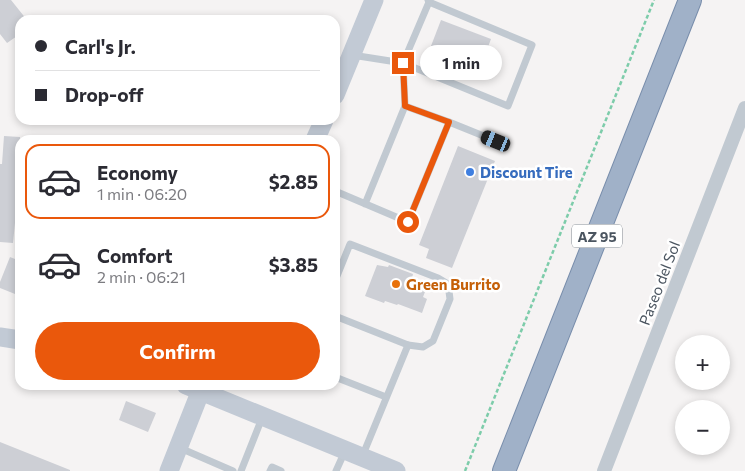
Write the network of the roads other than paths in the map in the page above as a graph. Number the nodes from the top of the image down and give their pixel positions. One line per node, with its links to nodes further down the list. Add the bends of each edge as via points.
1 (374, 0): 4 (main road)
2 (690, 0): 32 (highway, AZ 95)
3 (428, 1): 5 (lane); 5 (lane, via 532,45 508,106)
4 (352, 55): 5 (lane); 6 (main road)
5 (403, 63): 7 (lane)
6 (340, 83)
7 (405, 106): 9 (lane); 12 (lane)
8 (745, 108): 33 (street, Paseo del Sol)
9 (449, 122): 10 (lane); 12 (lane, via 408,222)
10 (496, 141)
11 (340, 193): 12 (lane)
12 (365, 204)
13 (340, 269): 17 (lane, via 350,244 448,284 450,299 433,341 423,347)
14 (340, 318): 17 (lane)
15 (0, 337): 16 (main road)
16 (15, 339)
17 (408, 345): 21 (lane)
18 (340, 379): 21 (lane)
19 (195, 390): 23 (main road)
20 (203, 390): 22 (main road)
21 (386, 398): 24 (lane)
22 (262, 415): 24 (main road); 27 (lane)
23 (178, 447): 25 (main road); 26 (lane)
24 (353, 453): 30 (lane); 31 (main road)
25 (169, 471)
26 (233, 471)
27 (241, 471)
28 (270, 471): 29 (lane, via 272,467)
29 (281, 471)
30 (336, 471)
31 (396, 471)
32 (504, 471)
33 (604, 471)

